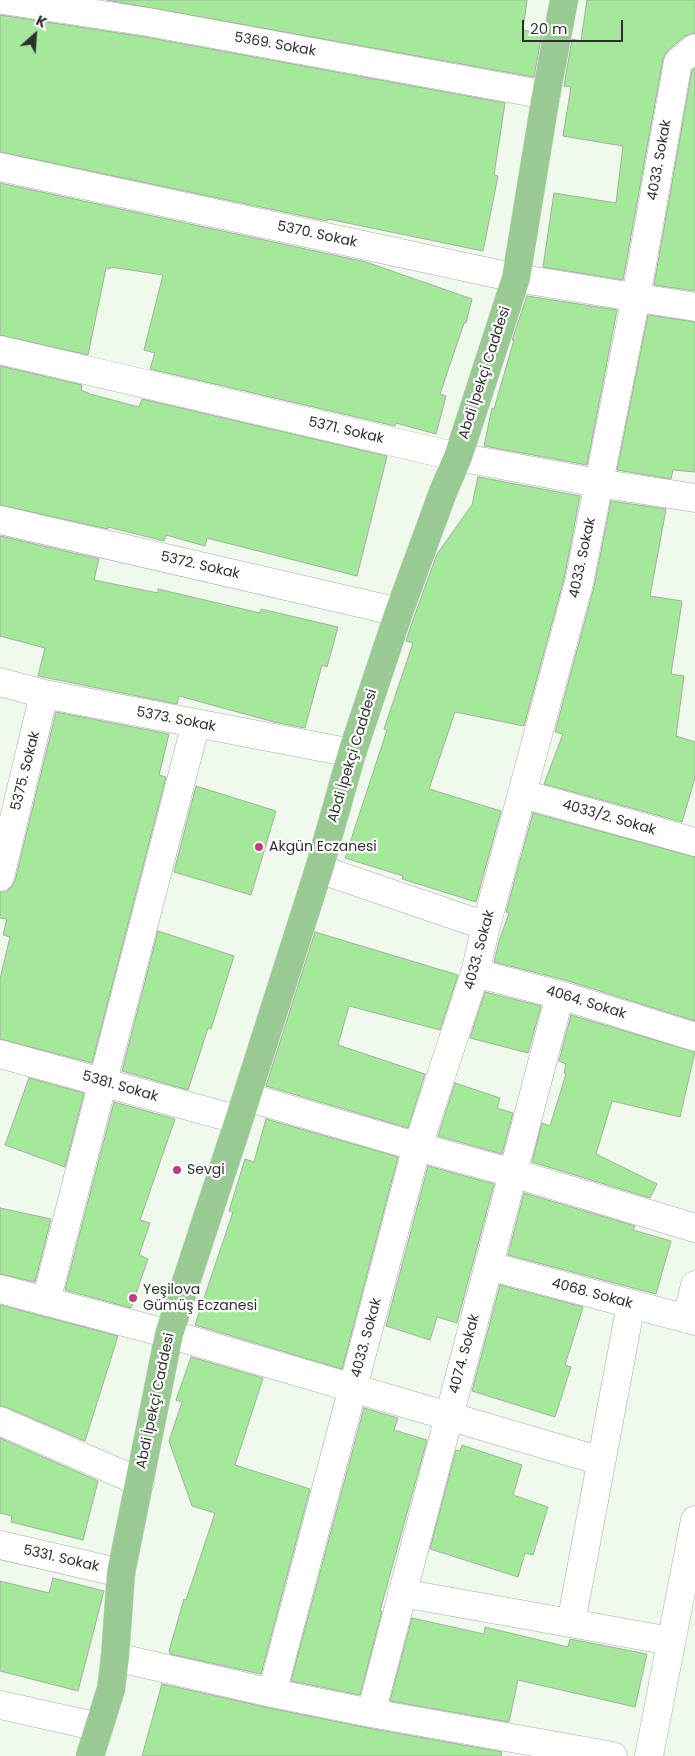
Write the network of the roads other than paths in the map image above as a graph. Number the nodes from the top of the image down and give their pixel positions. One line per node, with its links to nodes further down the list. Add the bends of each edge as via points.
1 (3, 0): 3 (street, 5369. Sokak)
2 (564, 0): 5 (main road, Abdi İpekçi Caddesi)
3 (149, 11): 5 (street, 5369. Sokak)
4 (695, 48): 8 (street, 4033. Sokak, via 678,62)
5 (546, 95): 7 (main road, Abdi İpekçi Caddesi)
6 (0, 167): 7 (street, 5370. Sokak)
7 (516, 278): 8 (street, 5370. Sokak); 11 (main road, Abdi İpekçi Caddesi)
8 (636, 297): 9 (street, 5370. Sokak); 12 (street, 4033. Sokak)
9 (695, 307)
10 (0, 350): 11 (street, 5371. Sokak)
11 (458, 457): 12 (street, 5371. Sokak); 15 (main road, Abdi İpekçi Caddesi)
12 (598, 483): 13 (street, 5371. Sokak); 20 (street, 4033. Sokak, via 579,584)
13 (695, 498)
14 (0, 520): 15 (street, 5372. Sokak)
15 (399, 612): 19 (main road, Abdi İpekçi Caddesi)
16 (0, 682): 17 (street, 5373. Sokak)
17 (44, 694): 18 (street, 5373. Sokak); 23 (street, 5375. Sokak)
18 (196, 723): 19 (street, 5373. Sokak); 29 (street)
19 (352, 753): 22 (main road, Abdi İpekçi Caddesi)
20 (523, 794): 21 (street, 4033/2. Sokak); 24 (street, 4033. Sokak)
21 (695, 842)
22 (319, 869): 24 (street); 30 (main road, Abdi İpekçi Caddesi)
23 (0, 877)
24 (486, 926): 25 (street, 4033. Sokak)
25 (475, 973): 26 (street, 4064. Sokak); 31 (street, 4033. Sokak)
26 (560, 995): 27 (street, 4064. Sokak); 32 (street, 4074. Sokak)
27 (695, 1037)
28 (0, 1054): 29 (street, 5381. Sokak)
29 (102, 1082): 30 (street, 5381. Sokak); 37 (street)
30 (243, 1109): 31 (street, 5381. Sokak); 40 (main road, Abdi İpekçi Caddesi)
31 (418, 1147): 32 (street, 5381. Sokak); 41 (street, 4033. Sokak)
32 (513, 1173): 33 (street, 5381. Sokak); 34 (street, 4074. Sokak)
33 (695, 1228)
34 (489, 1266): 38 (street, 4068. Sokak); 42 (street, 4074. Sokak)
35 (695, 1285): 39 (street)
36 (0, 1289): 37 (street)
37 (46, 1301): 40 (street)
38 (631, 1304): 39 (street, 4068. Sokak); 44 (street)
39 (691, 1320)
40 (169, 1334): 41 (street); 45 (main road, Abdi İpekçi Caddesi)
41 (354, 1388): 42 (street); 54 (street, 4033. Sokak)
42 (448, 1416): 44 (street); 49 (street, 4074. Sokak)
43 (0, 1421): 45 (street)
44 (601, 1461): 50 (street)
45 (140, 1482): 48 (main road, Abdi İpekçi Caddesi)
46 (695, 1520): 51 (street)
47 (0, 1545): 48 (street, 5331. Sokak)
48 (121, 1573): 52 (main road, Abdi İpekçi Caddesi)
49 (402, 1593): 50 (street); 56 (street, 4074. Sokak)
50 (571, 1623): 51 (street)
51 (671, 1641): 61 (street)
52 (115, 1657): 53 (main road, Abdi İpekçi Caddesi); 54 (street)
53 (111, 1689): 57 (main road, Abdi İpekçi Caddesi); 59 (main road, Abdi İpekçi Caddesi)
54 (272, 1693): 56 (street)
55 (0, 1706): 57 (street)
56 (371, 1713): 60 (street)
57 (99, 1727): 58 (main road, Abdi İpekçi Caddesi)
58 (90, 1756)
59 (112, 1756)
60 (613, 1756)
61 (649, 1756)

